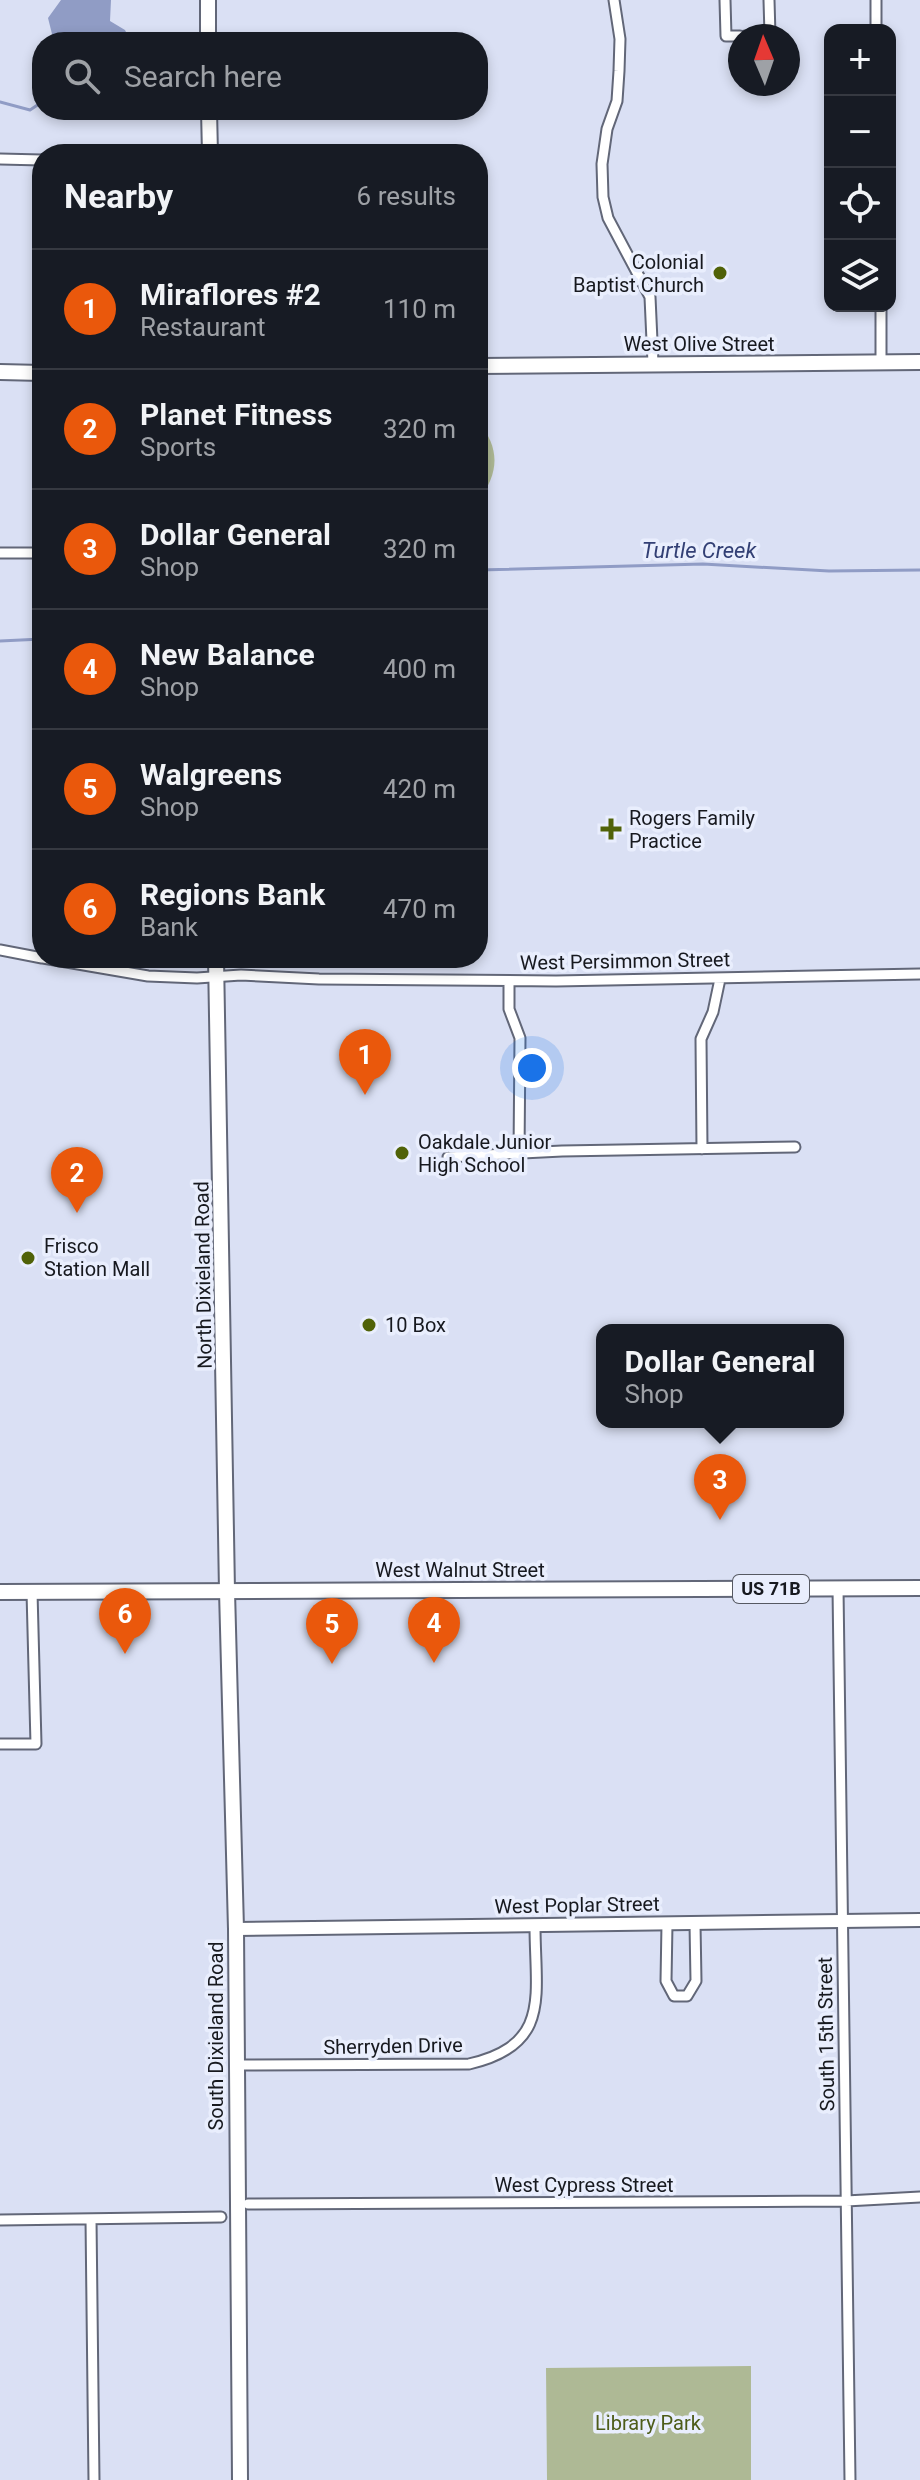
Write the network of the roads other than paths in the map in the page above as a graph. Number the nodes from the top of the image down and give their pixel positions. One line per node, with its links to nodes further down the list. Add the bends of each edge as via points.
1 (208, 0): 8 (main road)
2 (614, 0): 16 (street, via 619,71 602,164 603,197 608,218 650,297)
3 (725, 0): 9 (street)
4 (769, 0): 6 (street)
5 (876, 0): 7 (street)
6 (770, 24)
7 (876, 24)
8 (208, 32)
9 (728, 36)
10 (209, 120): 11 (main road)
11 (210, 144)
12 (0, 159): 13 (street)
13 (32, 160)
14 (881, 312): 17 (street)
15 (920, 362): 17 (main road, West Olive Street)
16 (653, 363): 17 (main road, West Olive Street); 18 (main road, West Olive Street)
17 (881, 363)
18 (488, 366)
19 (0, 372): 20 (main road)
20 (32, 373)
21 (0, 553): 22 (street)
22 (32, 553)
23 (0, 950): 24 (street, West Persimmon Street)
24 (32, 956)
25 (101, 968): 28 (street, West Persimmon Street, via 148,976)
26 (216, 968): 28 (main road, North Dixieland Road)
27 (920, 974): 29 (street, West Persimmon Street)
28 (216, 977): 30 (street, West Persimmon Street); 37 (main road, North Dixieland Road)
29 (720, 979): 30 (street, West Persimmon Street); 32 (street, via 701,1039)
30 (509, 981): 33 (street, via 509,1009 520,1038)
31 (795, 1147): 32 (street)
32 (702, 1149): 33 (street)
33 (519, 1155): 34 (street)
34 (448, 1157)
35 (838, 1588): 36 (main road, West Walnut Street / US 71B); 37 (main road, West Walnut Street / US 71B); 42 (street, South 15th Street)
36 (920, 1588)
37 (227, 1591): 39 (main road, West Walnut Street / US 71B); 46 (main road, South Dixieland Road)
38 (0, 1592): 39 (main road, West Walnut Street / US 71B)
39 (32, 1592): 40 (street, via 36,1744)
40 (0, 1744)
41 (920, 1920): 42 (street, West Poplar Street)
42 (842, 1922): 44 (street, West Poplar Street); 49 (street, South 15th Street)
43 (667, 1924): 44 (street, West Poplar Street); 44 (street, via 666,1981 674,1996 681,1997 696,1981); 45 (street, West Poplar Street)
44 (695, 1924)
45 (535, 1926): 46 (street, West Poplar Street); 47 (street, Sherryden Drive, via 535,2003 529,2029 504,2053 469,2064)
46 (236, 1929): 47 (main road, South Dixieland Road)
47 (238, 2065): 55 (main road, South Dixieland Road)
48 (920, 2197): 49 (street, West Cypress Street)
49 (846, 2201): 50 (street, West Cypress Street); 56 (street, South 15th Street)
50 (248, 2204)
51 (221, 2217): 52 (street)
52 (91, 2219): 53 (street); 54 (street)
53 (0, 2220)
54 (94, 2480)
55 (240, 2480)
56 (850, 2480)

